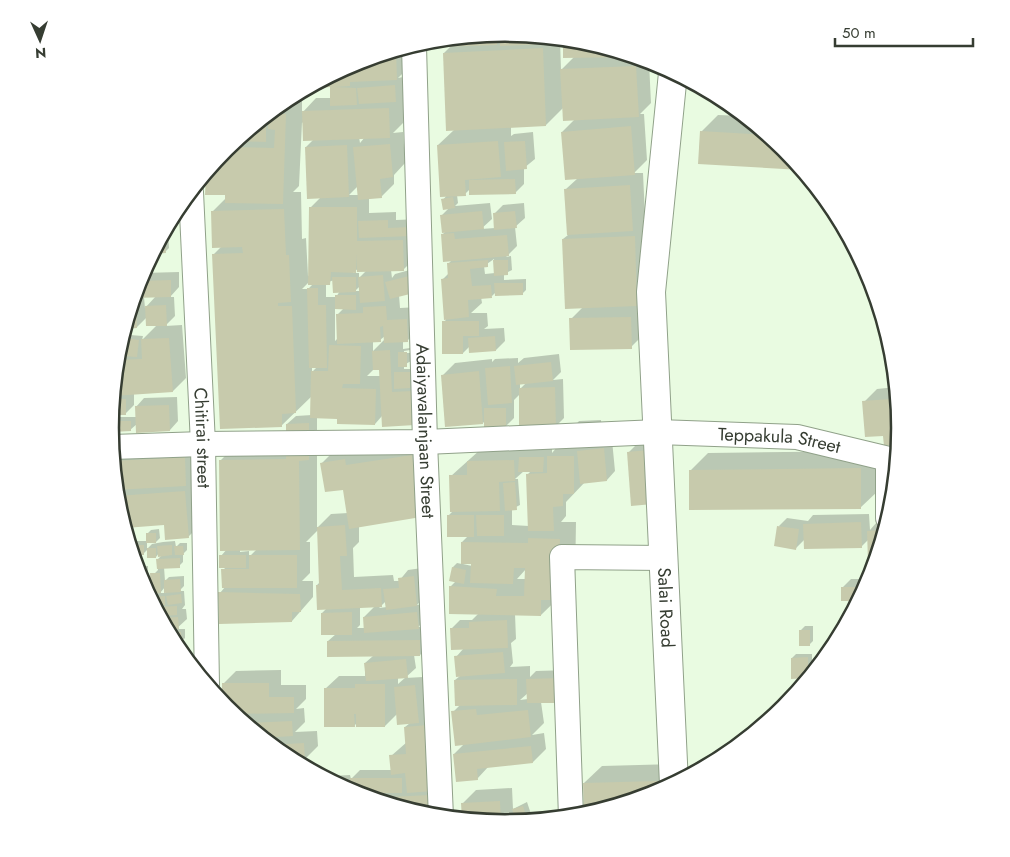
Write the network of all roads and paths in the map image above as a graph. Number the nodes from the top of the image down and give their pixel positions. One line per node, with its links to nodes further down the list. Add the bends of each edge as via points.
1 (414, 54): 5 (street, Adaiyavalainjaan Street)
2 (672, 80): 4 (main road, Salai Road, via 651,292)
3 (192, 204): 6 (street, Chitirai street)
4 (658, 432): 5 (street, Teppakula Street); 8 (street, Teppakula Street, via 797,437); 9 (main road, Salai Road)
5 (425, 442): 6 (street, Teppakula Street); 13 (street, Adaiyavalainjaan Street)
6 (203, 444): 7 (street, Teppakula Street); 10 (street, Chitirai street)
7 (120, 447)
8 (890, 459)
9 (664, 558): 11 (main road, Salai Road); 12 (street, via 562,557)
10 (207, 673)
11 (674, 776)
12 (571, 808)
13 (441, 809)

